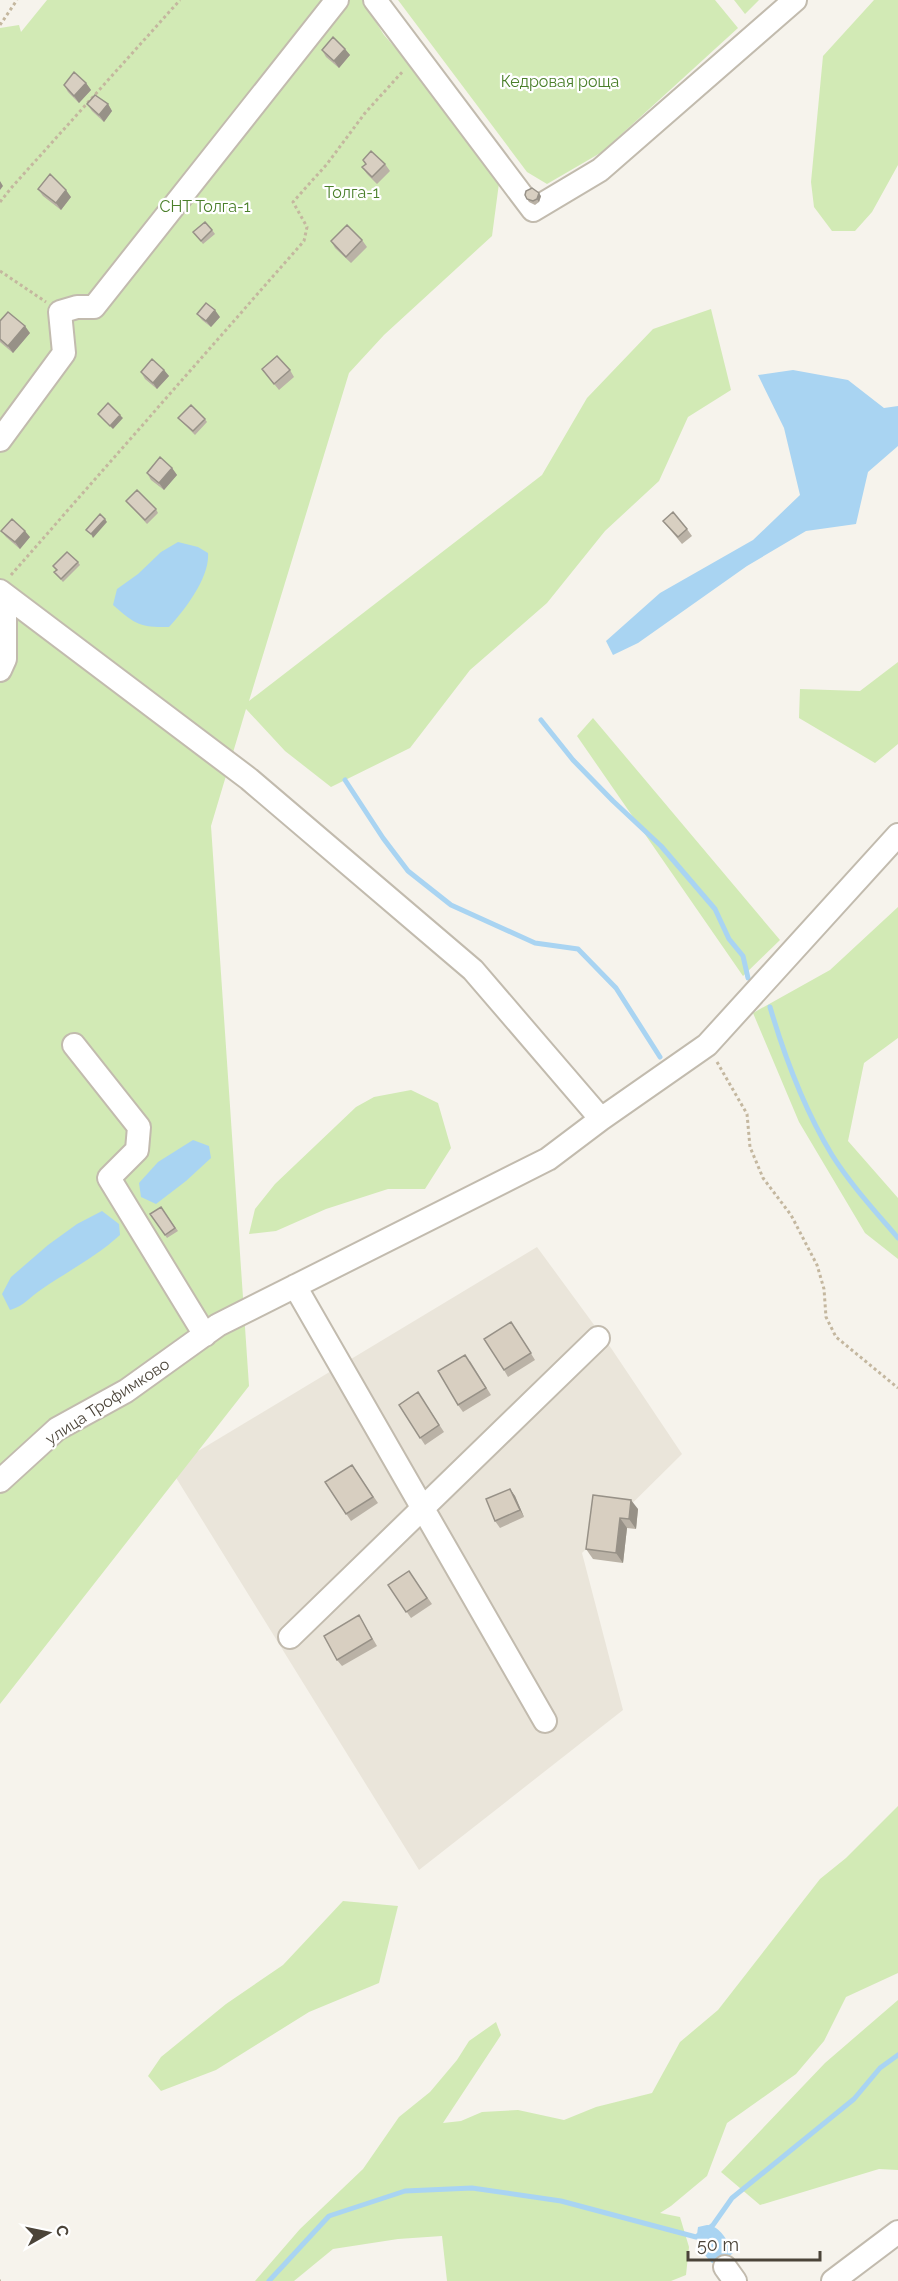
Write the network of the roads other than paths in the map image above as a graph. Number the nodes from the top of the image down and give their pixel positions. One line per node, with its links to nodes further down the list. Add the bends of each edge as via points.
1 (337, 0): 4 (street, via 94,307 60,312 64,353)
2 (375, 0): 3 (street, via 533,210 600,170)
3 (795, 0)
4 (0, 440)
5 (4, 589): 6 (street, via 5,659); 9 (street, via 249,779 473,970)
6 (0, 670)
7 (898, 835): 9 (street, улица Трофимково, via 707,1046)
8 (75, 1045): 11 (street, via 139,1127 137,1150 109,1179)
9 (600, 1119): 10 (street, улица Трофимково, via 548,1159)
10 (295, 1286): 11 (street, улица Трофимково); 14 (street)
11 (212, 1330): 13 (street, улица Трофимково, via 126,1392 57,1429)
12 (598, 1338): 14 (street)
13 (0, 1481)
14 (423, 1510): 15 (street); 16 (street)
15 (290, 1637)
16 (544, 1721)
17 (898, 2232): 18 (street)
18 (843, 2278)

